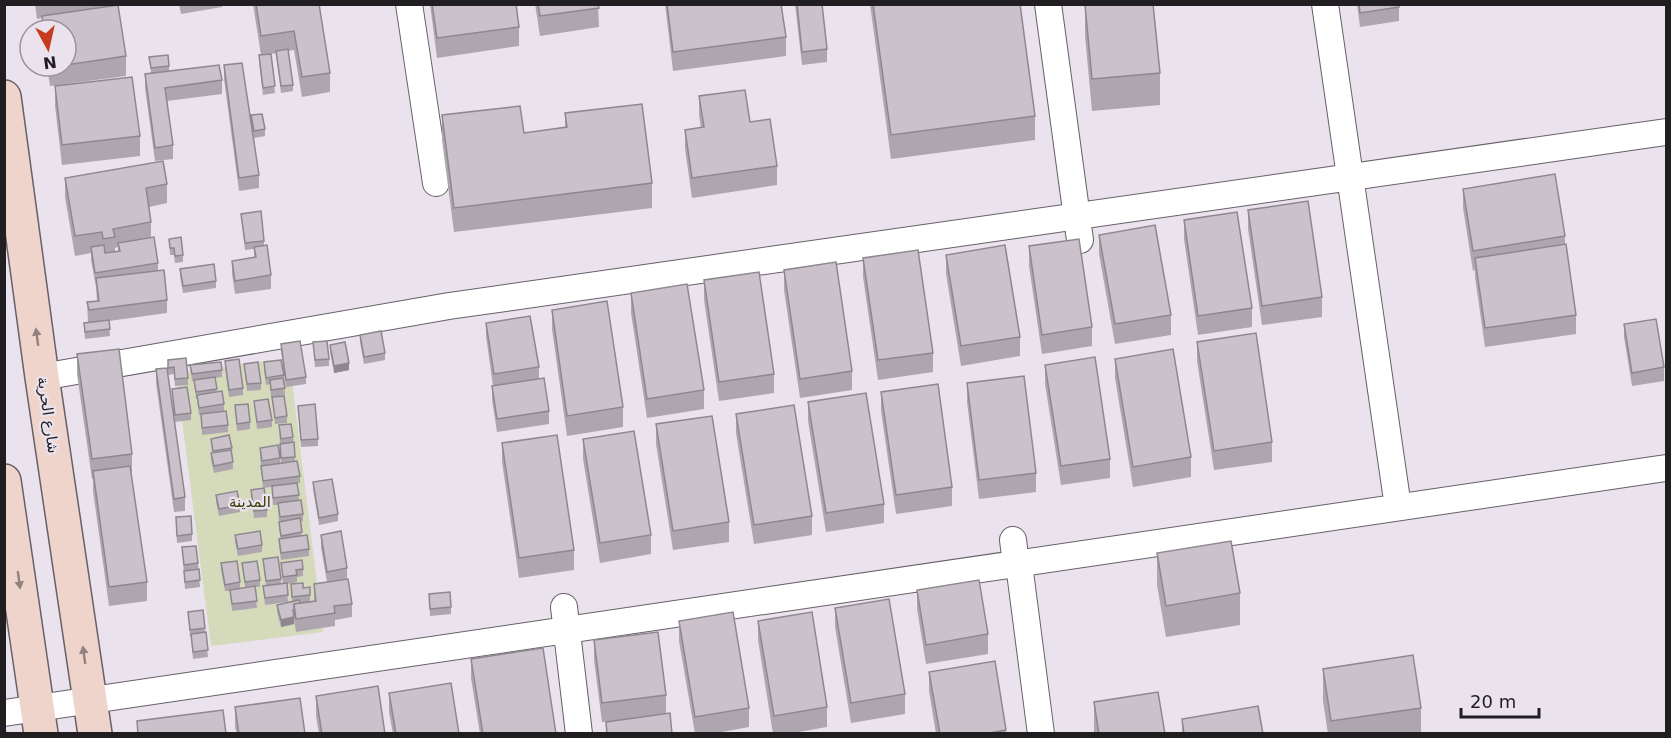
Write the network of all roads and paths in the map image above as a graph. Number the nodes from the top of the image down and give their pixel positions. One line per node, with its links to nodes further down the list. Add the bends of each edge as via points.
1 (409, 4): 7 (street)
2 (1048, 4): 8 (street)
3 (1325, 4): 6 (street)
4 (4, 97): 9 (main road, شارع الحرية, one-way to 4)
5 (1666, 132): 6 (street)
6 (1350, 177): 8 (street); 12 (street)
7 (436, 183)
8 (1078, 228): 9 (street, via 449,306)
9 (42, 377): 16 (main road, شارع الحرية, one-way to 9)
10 (1666, 468): 12 (street)
11 (4, 481): 13 (main road)
12 (1398, 507): 14 (street)
13 (7, 523): 18 (main road, one-way to 18)
14 (1015, 552): 15 (street); 21 (street)
15 (566, 618): 16 (street); 20 (street)
16 (91, 701): 18 (street); 19 (main road, شارع الحرية)
17 (4, 713): 18 (street)
18 (39, 721)
19 (95, 734)
20 (579, 734)
21 (1041, 734)

